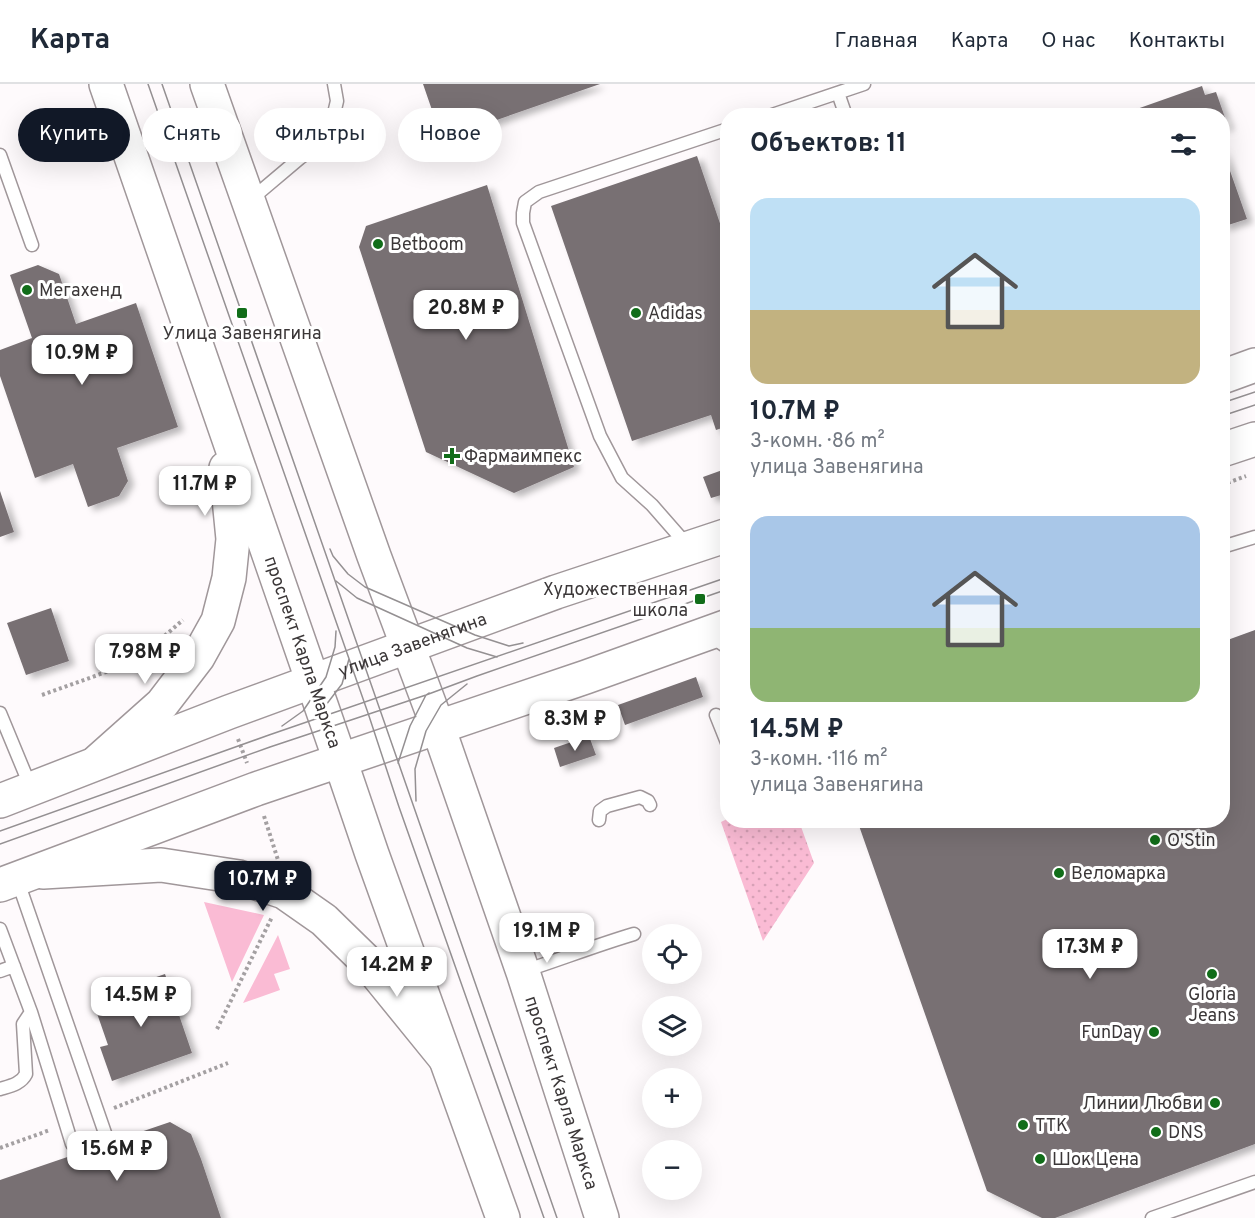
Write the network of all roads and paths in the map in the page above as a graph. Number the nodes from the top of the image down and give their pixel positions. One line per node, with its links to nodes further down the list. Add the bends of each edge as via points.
1 (106, 84): 14 (main road, проспект Карла Маркса)
2 (207, 84): 10 (main road, проспект Карла Маркса)
3 (334, 84): 10 (lane, via 337,100 330,126 314,148)
4 (864, 84): 5 (lane)
5 (838, 93): 6 (lane); 7 (lane)
6 (793, 108)
7 (843, 108)
8 (720, 132): 22 (lane, via 539,192 525,202 523,213 523,223 600,436 622,478 652,505)
9 (0, 154): 11 (lane)
10 (249, 202): 25 (main road, проспект Карла Маркса)
11 (32, 245)
12 (1255, 365): 13 (main road)
13 (1230, 374)
14 (220, 416): 26 (main road, проспект Карла Маркса); 34 (main road, via 233,539 230,578 218,621 198,657 162,704)
15 (1255, 439): 16 (main road)
16 (1230, 447)
17 (1255, 472): 18 (path)
18 (1230, 482)
19 (1255, 537): 21 (lane)
20 (720, 538): 22 (main road, улица Завенягина)
21 (1230, 545)
22 (689, 548): 25 (main road, улица Завенягина)
23 (190, 613): 27 (path, via 134,662)
24 (720, 636): 32 (main road)
25 (408, 647): 26 (main road, улица Завенягина); 32 (main road, проспект Карла Маркса)
26 (313, 682): 28 (main road, улица Завенягина); 33 (main road, проспект Карла Маркса)
27 (42, 695)
28 (229, 712): 34 (main road, улица Завенягина); 36 (path)
29 (0, 713): 35 (lane)
30 (716, 715): 31 (lane)
31 (720, 725)
32 (438, 727): 33 (main road); 47 (main road, проспект Карла Маркса)
33 (340, 760): 36 (main road); 50 (main road, проспект Карла Маркса)
34 (92, 766): 35 (main road, улица Завенягина)
35 (31, 789): 37 (main road, улица Завенягина)
36 (256, 789): 40 (path, via 278,860); 41 (main road)
37 (0, 801)
38 (650, 805): 39 (lane, via 640,797 607,806 600,811)
39 (599, 820)
40 (284, 867)
41 (17, 879): 50 (main road, via 161,865 239,877 284,892 324,920 367,962); 52 (lane)
42 (277, 908): 49 (path)
43 (0, 929): 45 (lane)
44 (634, 934): 47 (lane)
45 (14, 966): 46 (lane); 48 (lane)
46 (0, 971)
47 (523, 972): 56 (main road, проспект Карла Маркса)
48 (31, 1012): 51 (lane, via 23,1024 25,1078); 53 (lane)
49 (217, 1029)
50 (445, 1058): 55 (main road, проспект Карла Маркса)
51 (0, 1089)
52 (105, 1133)
53 (72, 1144)
54 (1255, 1182): 57 (lane)
55 (502, 1218)
56 (602, 1218)
57 (1152, 1218)

